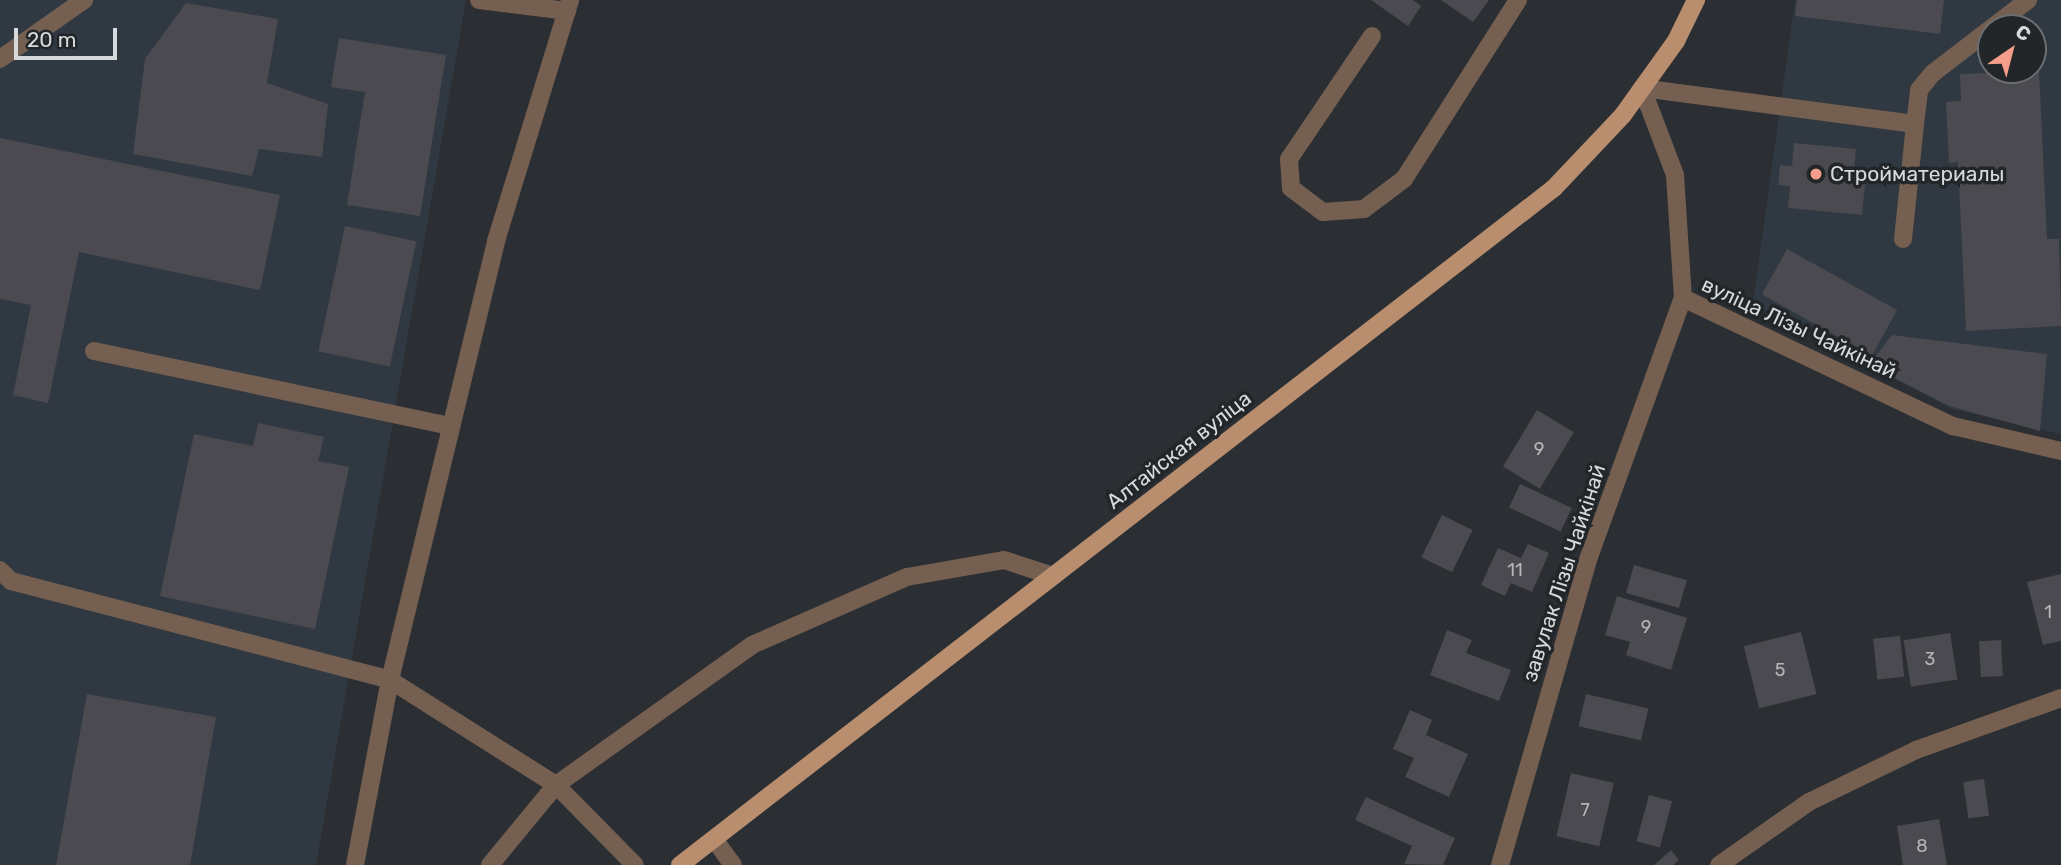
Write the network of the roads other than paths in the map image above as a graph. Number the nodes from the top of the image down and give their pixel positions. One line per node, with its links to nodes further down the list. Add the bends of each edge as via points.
1 (84, 0): 8 (street)
2 (479, 0): 6 (street)
3 (1518, 0): 7 (street, via 1404,180 1364,209 1323,212 1291,188 1289,159)
4 (1696, 0): 9 (main road, Алтайская вуліца, via 1675,41)
5 (2028, 0): 10 (street, via 1933,73 1919,90)
6 (569, 5): 14 (street, via 496,241)
7 (1372, 36)
8 (0, 59)
9 (1642, 88): 10 (street); 12 (street, вуліца Лізы Чайкінай, via 1675,175); 17 (main road, Алтайская вуліца, via 1554,188)
10 (1915, 124): 11 (street)
11 (1903, 239)
12 (1683, 298): 15 (street, вуліца Лізы Чайкінай, via 1954,426); 27 (street, завулак Лізы Чайкінай, via 1589,557)
13 (94, 351): 14 (street)
14 (452, 426): 18 (street)
15 (2061, 451)
16 (0, 570): 18 (street, via 11,581)
17 (1053, 576): 20 (street, via 1004,560 907,577 839,605 752,645); 21 (main road, Алтайская вуліца)
18 (390, 680): 20 (street); 22 (street)
19 (2057, 704): 28 (street, via 1916,750 1809,802)
20 (556, 785): 23 (street); 24 (street)
21 (714, 839): 25 (main road, Алтайская вуліца); 26 (street)
22 (355, 865)
23 (490, 865)
24 (635, 865)
25 (680, 865)
26 (733, 865)
27 (1500, 865)
28 (1719, 865)

